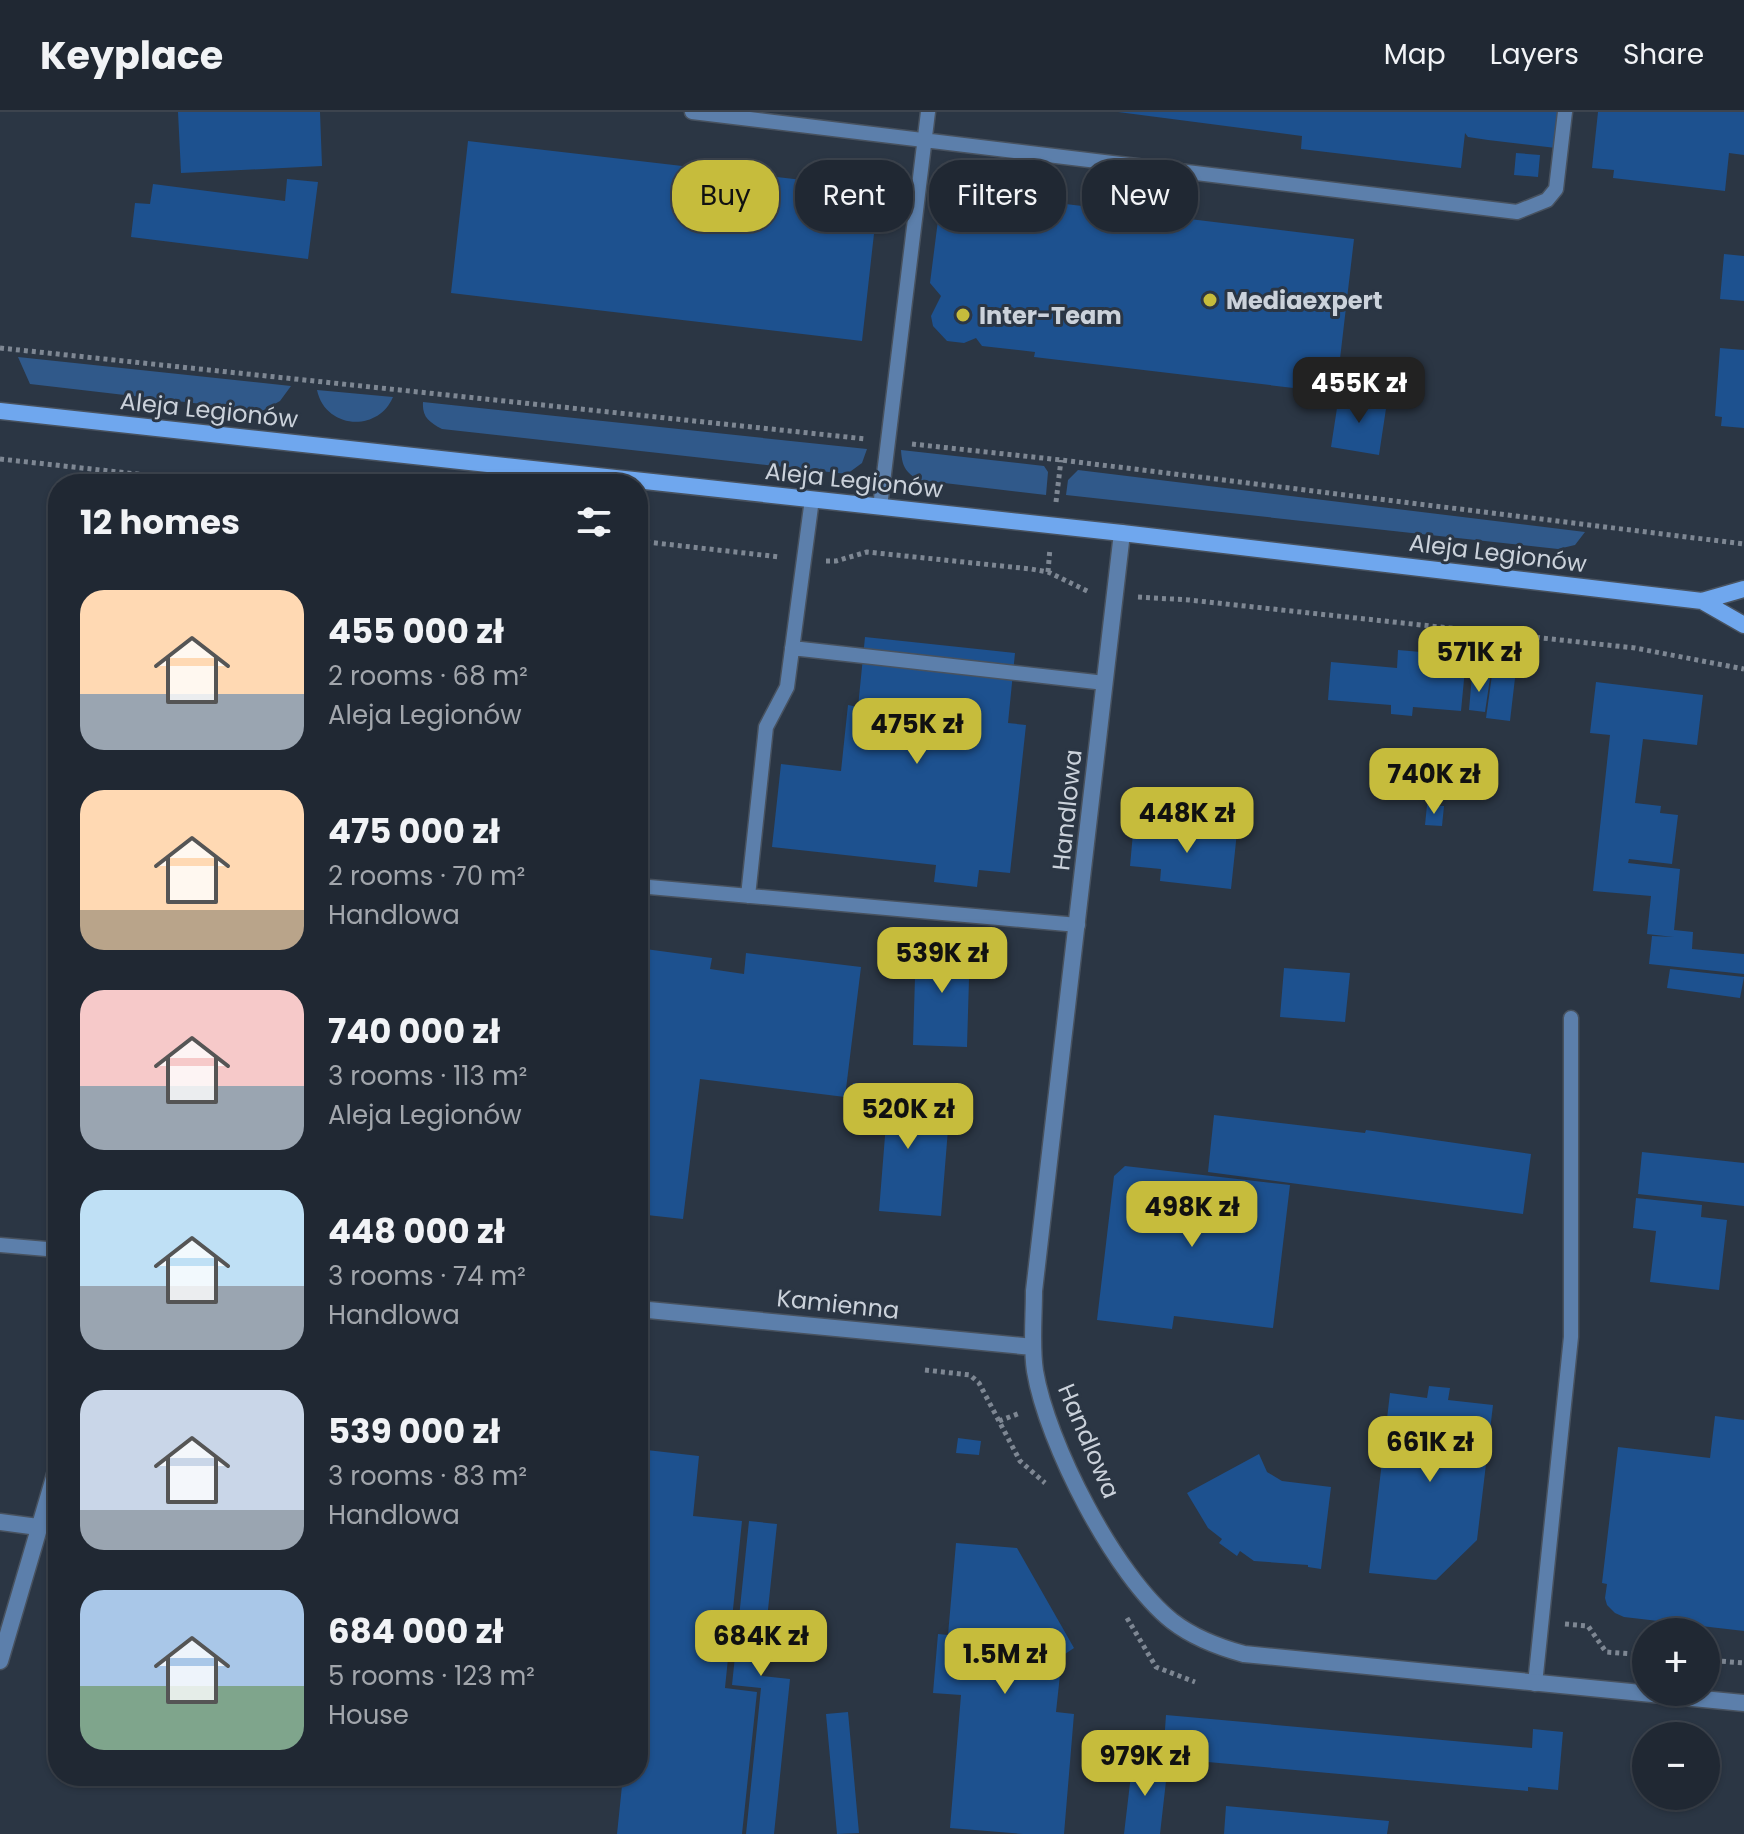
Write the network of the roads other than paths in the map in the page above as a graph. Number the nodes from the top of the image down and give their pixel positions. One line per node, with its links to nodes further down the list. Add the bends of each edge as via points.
1 (692, 112): 4 (lane)
2 (928, 112): 4 (lane)
3 (1565, 112): 4 (lane, via 1556,189 1547,200 1517,212)
4 (925, 139): 9 (lane)
5 (0, 411): 6 (main road, Aleja Legionów)
6 (581, 474)
7 (648, 481): 8 (main road, Aleja Legionów)
8 (812, 499): 9 (main road, Aleja Legionów); 14 (lane)
9 (880, 507): 10 (main road, Aleja Legionów)
10 (1122, 533): 12 (main road, Aleja Legionów); 15 (street, Handlowa)
11 (1744, 589): 12 (main road, Aleja Legionów)
12 (1702, 601): 13 (main road, Aleja Legionów)
13 (1744, 625)
14 (792, 648): 15 (lane); 17 (lane, via 787,687 766,727)
15 (1105, 683): 18 (street, Handlowa)
16 (648, 887): 17 (lane)
17 (748, 896): 18 (lane)
18 (1078, 925): 23 (street, Handlowa, via 1034,1291)
19 (1571, 1018): 28 (lane, via 1571,1337)
20 (0, 1245): 21 (lane)
21 (48, 1249)
22 (648, 1310): 23 (street, Kamienna)
23 (1033, 1347): 28 (street, Handlowa, via 1044,1404 1091,1513 1138,1584 1172,1620 1214,1645 1244,1654)
24 (48, 1496): 26 (street)
25 (0, 1522): 26 (street)
26 (38, 1527): 27 (street)
27 (0, 1661)
28 (1535, 1684): 29 (street, Handlowa)
29 (1744, 1703)

